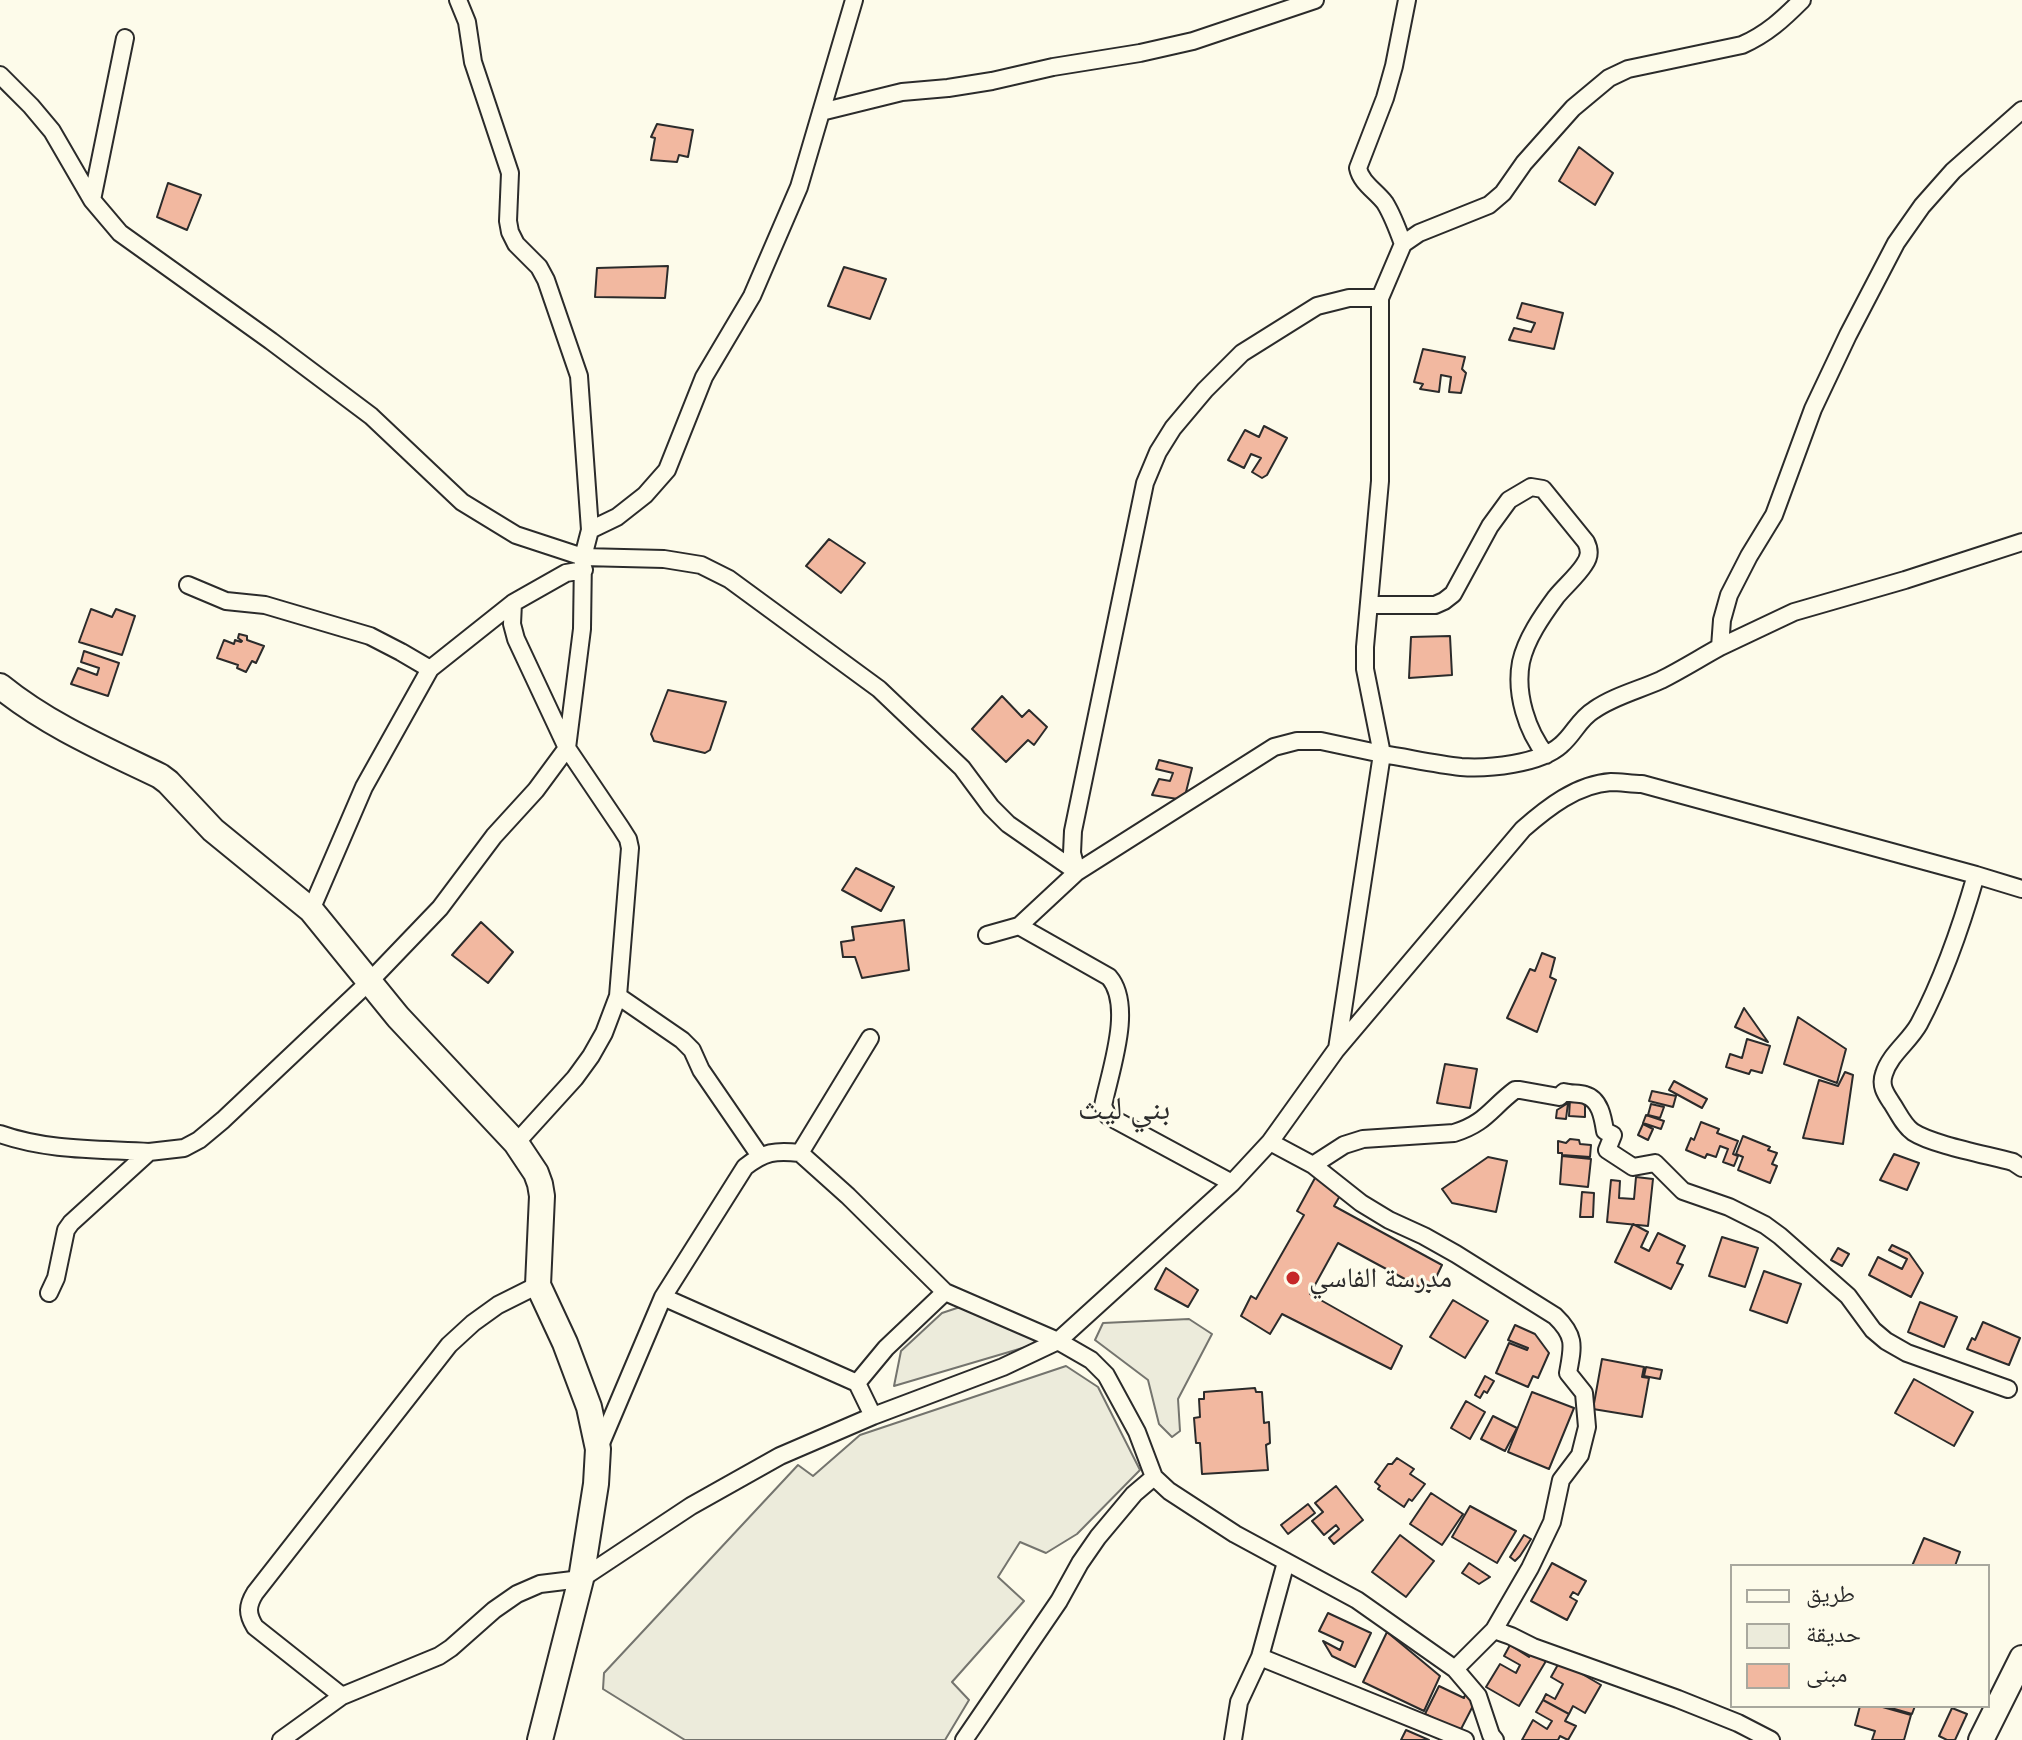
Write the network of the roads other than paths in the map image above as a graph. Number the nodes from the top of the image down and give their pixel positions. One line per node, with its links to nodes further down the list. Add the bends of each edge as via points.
1 (458, 0): 13 (street, via 508,162 510,232 546,280 579,376)
2 (854, 0): 9 (street)
3 (1315, 0): 9 (street, via 1193,41 978,83 902,92)
4 (1407, 0): 11 (street, via 1385,98 1358,168 1389,210)
5 (1802, 0): 11 (street, via 1775,27 1751,41 1609,78 1573,108 1489,205)
6 (125, 38): 10 (street)
7 (0, 75): 10 (street, via 52,131)
8 (2022, 110): 19 (street, via 1953,171 1896,243 1813,409 1774,515 1729,595)
9 (821, 112): 13 (street, via 799,187 752,296 704,377 667,470 617,517)
10 (92, 200): 15 (street, via 120,233 371,416 462,502 516,535)
11 (1403, 244): 12 (street)
12 (1380, 298): 18 (street, via 1380,481); 25 (street, via 1317,306 1242,353 1205,390 1158,452 1145,483 1073,831)
13 (590, 530): 15 (street)
14 (2022, 542): 19 (street, via 1794,612)
15 (583, 564): 17 (street); 22 (street, via 582,629); 25 (street, via 664,559 701,565 729,579 879,689 962,768 1008,824)
16 (188, 585): 20 (street, via 226,601 265,605 370,636)
17 (513, 603): 20 (street); 22 (street, via 516,639)
18 (1369, 605): 23 (street, via 1365,669); 24 (street, via 1444,601 1509,500 1531,487 1543,489 1589,548 1585,563 1541,618 1521,663 1527,720)
19 (1720, 647): 24 (street, via 1594,709)
20 (430, 669): 28 (street, via 364,787)
21 (0, 686): 28 (street, via 64,730 160,776 213,830)
22 (567, 748): 31 (street, via 440,908); 32 (street, via 630,848)
23 (1382, 754): 24 (street, via 1463,767); 25 (street, via 1321,741 1274,747); 34 (street)
24 (1546, 755)
25 (1077, 872): 29 (street)
26 (1976, 875): 27 (street); 34 (street, via 1642,784 1609,782 1586,788 1551,804 1523,829); 42 (street, via 1933,997 1911,1038 1889,1062 1882,1085 1913,1131)
27 (2022, 889)
28 (311, 910): 31 (street)
29 (1019, 926): 30 (street); 43 (street, via 1114,983 1121,1010 1103,1106 1108,1116)
30 (987, 935)
31 (370, 981): 37 (street); 38 (street, via 199,1140 184,1148)
32 (618, 996): 37 (street, via 591,1056); 40 (street, via 692,1050)
33 (870, 1038): 39 (street)
34 (1336, 1050): 36 (street)
35 (0, 1134): 38 (street, via 47,1146)
36 (1270, 1142): 41 (street); 43 (street)
37 (516, 1143): 44 (street, via 540,1184)
38 (149, 1152): 46 (street, via 66,1230)
39 (800, 1153): 40 (street); 45 (street)
40 (760, 1156): 47 (street, via 745,1167)
41 (1313, 1165): 50 (street, via 1353,1141 1466,1129 1515,1090 1585,1095 1594,1099 1605,1131 1613,1135 1607,1150 1633,1167 1655,1163 1683,1191 1765,1225 1848,1296 1886,1341); 56 (street, via 1361,1203 1555,1316 1572,1337 1568,1373 1584,1393 1587,1427 1580,1455 1561,1480 1542,1545)
42 (2022, 1168)
43 (1232, 1183): 48 (street)
44 (538, 1285): 52 (street, via 589,1407); 60 (street, via 498,1305 449,1345 249,1603 255,1627)
45 (945, 1292): 48 (street); 49 (street)
46 (49, 1293)
47 (663, 1297): 49 (street); 52 (street)
48 (1058, 1341): 51 (street); 53 (street, via 1106,1375)
49 (857, 1383): 51 (street)
50 (2008, 1389)
51 (873, 1416): 55 (street, via 780,1456 691,1506)
52 (598, 1449): 55 (street)
53 (1154, 1477): 54 (street, via 1200,1512); 63 (street, via 1098,1537)
54 (1286, 1562): 57 (street); 59 (street, via 1357,1600)
55 (581, 1579): 60 (street, via 540,1584 517,1594 439,1656); 62 (street)
56 (1494, 1630): 59 (street); 67 (street)
57 (1260, 1657): 64 (street, via 1239,1702); 65 (street)
58 (2022, 1658): 68 (street)
59 (1455, 1669): 66 (street, via 1478,1696)
60 (342, 1696): 61 (street)
61 (281, 1740)
62 (540, 1740)
63 (964, 1740)
64 (1233, 1740)
65 (1465, 1740)
66 (1495, 1740)
67 (1771, 1740)
68 (1981, 1740)

